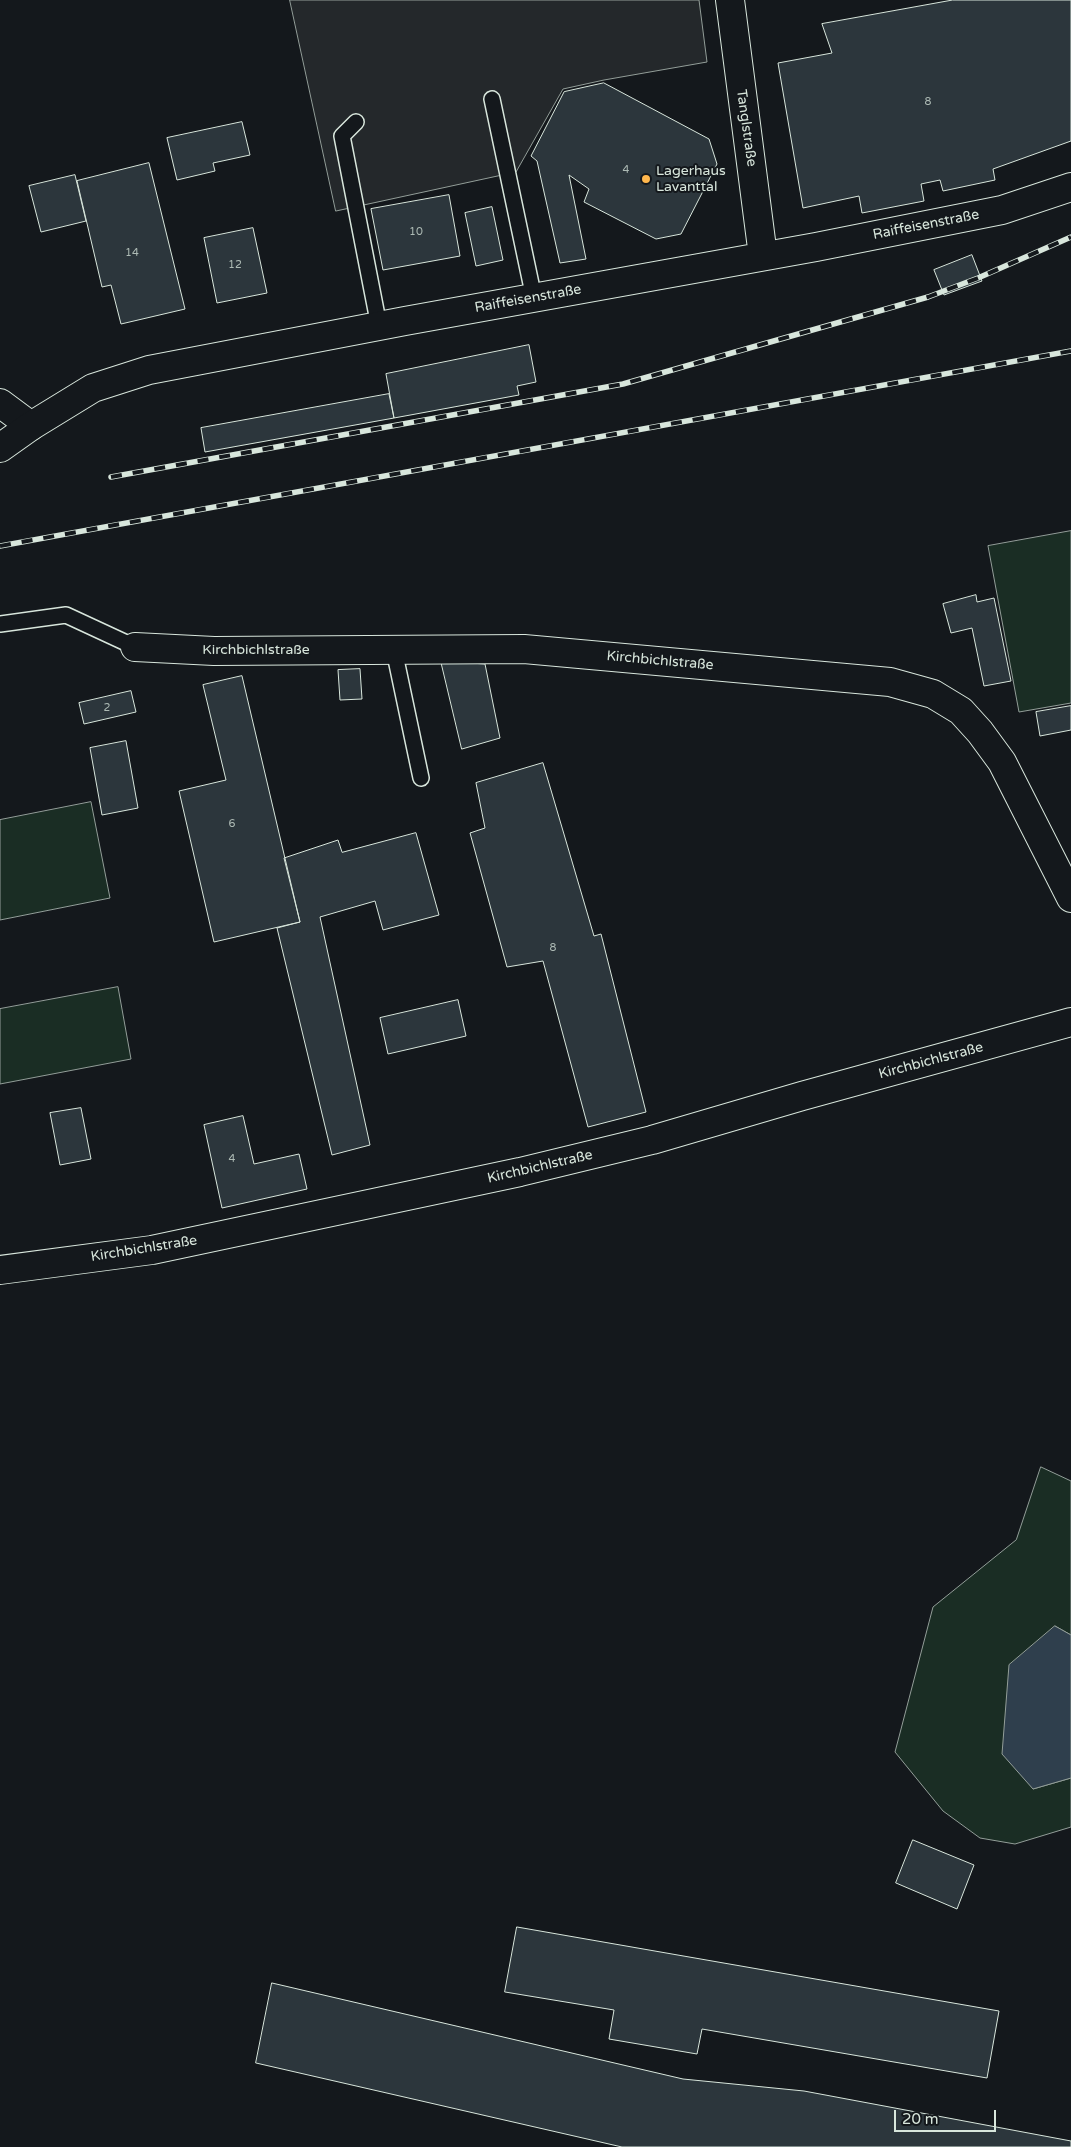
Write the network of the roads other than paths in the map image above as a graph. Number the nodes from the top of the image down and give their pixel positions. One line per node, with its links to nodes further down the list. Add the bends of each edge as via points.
1 (730, 0): 5 (street, Tanglstraße)
2 (492, 99): 6 (lane)
3 (356, 122): 7 (lane, via 342,136)
4 (1071, 187): 5 (street, Raiffeisenstraße, via 1002,210)
5 (764, 256): 6 (street, Raiffeisenstraße)
6 (534, 298): 7 (street, Raiffeisenstraße)
7 (379, 326): 9 (street, Raiffeisenstraße, via 149,370 93,388)
8 (0, 403): 9 (street)
9 (31, 426): 10 (street, Raiffeisenstraße)
10 (0, 448)
11 (0, 624): 12 (lane, via 66,615)
12 (134, 647): 13 (street, Kirchbichlstraße, via 214,651)
13 (394, 650): 14 (lane); 15 (street, Kirchbichlstraße, via 524,649 599,655 890,682 933,694 961,711 1002,762)
14 (421, 778)
15 (1071, 898)
16 (1071, 1022): 17 (street, Kirchbichlstraße, via 652,1140 520,1172 152,1250)
17 (0, 1270)

